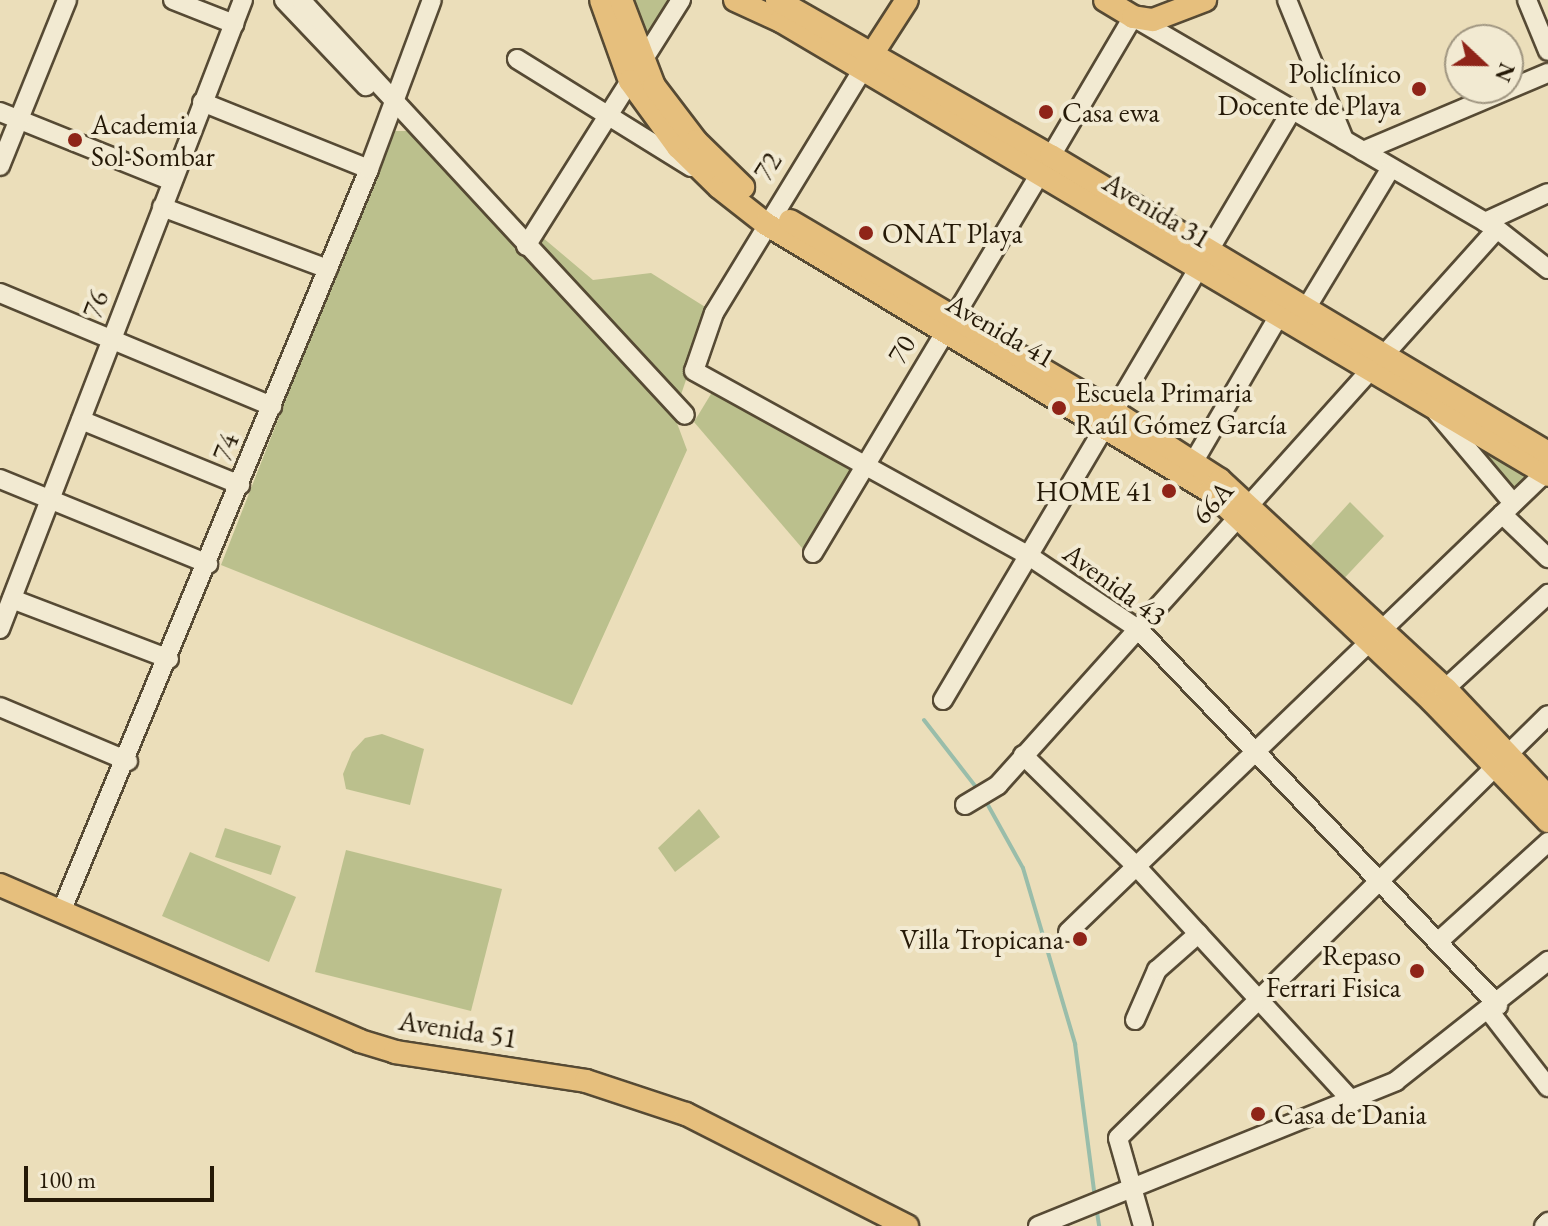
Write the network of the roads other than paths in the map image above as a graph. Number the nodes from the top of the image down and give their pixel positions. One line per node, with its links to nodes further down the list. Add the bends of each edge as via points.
1 (67, 0): 29 (street)
2 (173, 0): 18 (street)
3 (243, 0): 18 (street, 76)
4 (284, 0): 25 (street, via 378,98)
5 (301, 0): 25 (street, via 386,89)
6 (432, 0): 25 (street, 74)
7 (601, 0): 22 (main road, Avenida 41)
8 (621, 0): 22 (main road, Avenida 41)
9 (681, 0): 22 (street)
10 (735, 0): 21 (main road, Avenida 31)
11 (777, 0): 21 (main road, Avenida 31)
12 (907, 0): 21 (main road, 72)
13 (1105, 0): 17 (main road)
14 (1205, 0): 17 (main road, via 1165,17)
15 (1287, 0): 30 (street)
16 (1527, 0): 19 (street)
17 (1134, 9): 26 (street); 32 (street)
18 (234, 24): 24 (street, 76)
19 (1548, 51)
20 (517, 59): 28 (street)
21 (868, 61): 32 (main road, Avenida 31); 37 (main road, Avenida 31); 41 (street, 72)
22 (636, 71): 28 (street); 36 (main road, Avenida 41, via 678,147); 41 (main road, Avenida 41)
23 (1548, 73): 31 (street)
24 (202, 102): 35 (street); 38 (street, 76)
25 (394, 105): 35 (street, 74); 43 (street)
26 (1292, 110): 30 (street); 44 (street)
27 (0, 112): 29 (street)
28 (608, 117): 36 (street); 43 (street)
29 (19, 119): 33 (street); 38 (street)
30 (1344, 140): 31 (street)
31 (1363, 151): 34 (street)
32 (1051, 156): 44 (main road, Avenida 31)
33 (0, 166)
34 (1391, 168): 42 (street); 48 (street)
35 (369, 169): 45 (street, 74)
36 (706, 175): 41 (main road, Avenida 41)
37 (1039, 175): 44 (main road, Avenida 31); 50 (street, 70)
38 (172, 181): 40 (street, 76)
39 (1548, 193): 42 (street, 66A)
40 (162, 207): 45 (street); 51 (street, 76)
41 (770, 218): 50 (main road, Avenida 41); 53 (street, 72, via 714,313)
42 (1491, 226): 46 (street); 52 (street, 66A)
43 (526, 246): 56 (street)
44 (1203, 259): 48 (main road, Avenida 31); 49 (main road, Avenida 31); 57 (street)
45 (328, 269): 55 (street, 74)
46 (1548, 269)
47 (0, 293): 51 (street)
48 (1307, 307): 52 (main road, Avenida 31)
49 (1278, 317): 52 (main road, Avenida 31); 59 (street)
50 (949, 326): 57 (main road, Avenida 41); 60 (street, 70)
51 (111, 340): 55 (street); 58 (street, 76)
52 (1378, 362): 54 (main road, Avenida 31); 61 (main road, Avenida 31); 66 (street, 66A)
53 (694, 371): 60 (street, Avenida 43)
54 (1430, 405): 61 (main road, Avenida 31); 65 (street)
55 (272, 406): 63 (street, 74)
56 (685, 415)
57 (1109, 418): 59 (main road, Avenida 41); 66 (main road, Avenida 41); 68 (street)
58 (81, 420): 63 (street); 64 (street, 76)
59 (1194, 461): 66 (main road, Avenida 41)
60 (866, 464): 67 (street, 70); 68 (street, Avenida 43)
61 (1547, 467): 65 (street)
62 (0, 479): 64 (street)
63 (240, 485): 70 (street, 74)
64 (51, 500): 70 (street); 72 (street, 76)
65 (1507, 508): 69 (street); 75 (street)
66 (1243, 509): 74 (street, 66A); 75 (main road, Avenida 41)
67 (813, 553)
68 (1029, 556): 74 (street, Avenida 43); 78 (street)
69 (1548, 558)
70 (208, 564): 76 (street, 74)
71 (1548, 594): 77 (street)
72 (12, 599): 73 (street, 76); 76 (street)
73 (0, 629)
74 (1138, 629): 81 (street, Avenida 43); 82 (street, 66A)
75 (1374, 635): 77 (main road, Avenida 41); 81 (street)
76 (169, 659): 84 (street, 74)
77 (1439, 695): 83 (main road, Avenida 41)
78 (943, 700)
79 (0, 707): 84 (street)
80 (1548, 715): 83 (street)
81 (1257, 752): 89 (street); 90 (street, Avenida 43)
82 (1023, 755): 86 (street, 66A, via 998,785); 89 (street)
83 (1502, 760): 85 (main road, Avenida 41); 87 (main road, Avenida 41); 90 (street)
84 (128, 761): 92 (street, 74)
85 (1548, 797)
86 (965, 805)
87 (1548, 821)
88 (1548, 842): 95 (street)
89 (1136, 866): 93 (street); 94 (street)
90 (1380, 878): 95 (street, Avenida 43); 97 (street)
91 (0, 885): 92 (main road, Avenida 51)
92 (61, 912): 103 (main road, Avenida 51, via 360,1041 395,1052 586,1081 649,1101 737,1137)
93 (1068, 932)
94 (1198, 934): 97 (street); 99 (street, via 1157,970)
95 (1440, 940): 98 (street, Avenida 43)
96 (1548, 961): 98 (street)
97 (1259, 1001): 101 (street); 102 (street, via 1118,1138)
98 (1494, 1008): 100 (street, Avenida 43); 101 (street, via 1418,1067)
99 (1135, 1020)
100 (1548, 1087)
101 (1353, 1102): 102 (street)
102 (1133, 1189): 104 (street); 105 (street)
103 (907, 1226)
104 (1038, 1226)
105 (1143, 1226)

